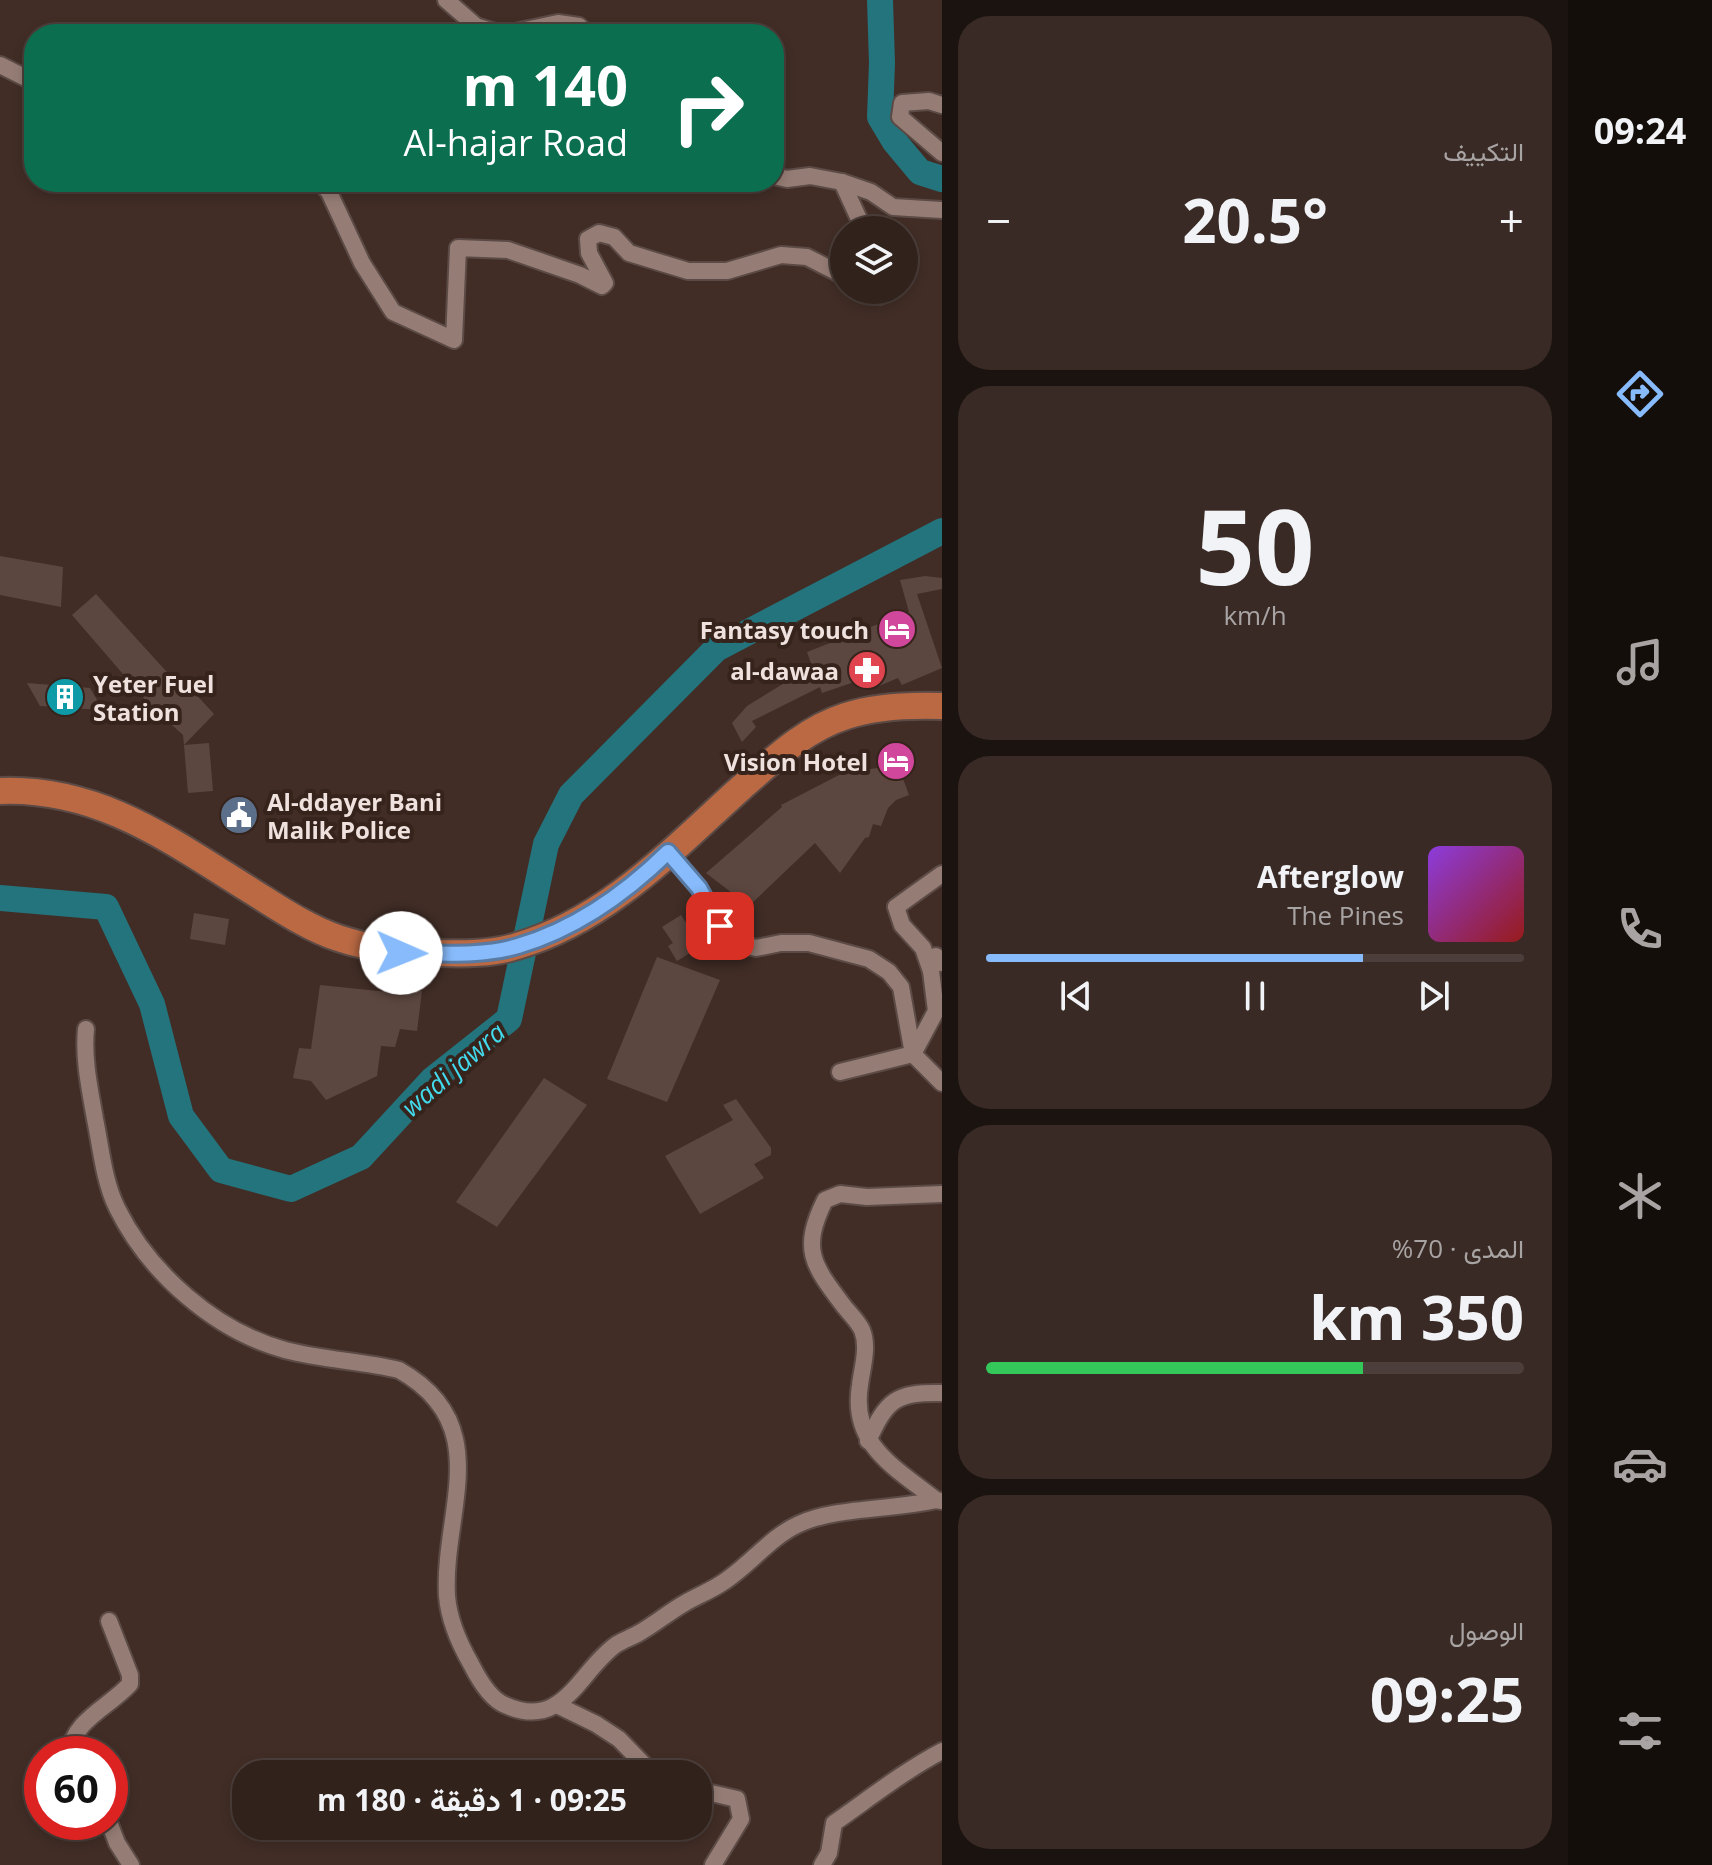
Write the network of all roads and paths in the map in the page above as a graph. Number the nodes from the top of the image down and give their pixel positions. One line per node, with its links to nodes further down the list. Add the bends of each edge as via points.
1 (446, 0): 2 (street)
2 (474, 24)
3 (0, 65): 4 (street)
4 (24, 77)
5 (942, 105): 6 (street, via 902,103 900,117)
6 (942, 153)
7 (784, 178): 8 (street)
8 (842, 182): 10 (street, via 893,207); 11 (street)
9 (329, 192): 12 (street, via 362,263 393,312 454,340 458,248 508,250 602,286 588,239 599,233 614,237 629,253 688,271 727,271 781,255 807,257)
10 (942, 210)
11 (858, 216)
12 (830, 269)
13 (942, 706): 15 (main road, via 846,715 792,743)
14 (0, 791): 15 (main road, via 29,790 111,809 295,918 337,938 401,953 467,954 516,947 598,910)
15 (668, 852): 19 (street, via 735,943 756,948 809,943 869,959 889,972 901,987)
16 (942, 874): 17 (street, via 896,907 902,925)
17 (936, 967): 19 (street, via 936,1011)
18 (86, 1029): 27 (street, via 103,1160 116,1206 135,1238 185,1294 232,1327 284,1349 399,1370 430,1393 459,1452 447,1585 455,1632 475,1672 502,1704 536,1713)
19 (913, 1054): 20 (street); 21 (street)
20 (840, 1072)
21 (942, 1083)
22 (942, 1194): 24 (street, via 840,1194 825,1200 814,1222 810,1247 817,1268 862,1329 858,1412)
23 (942, 1393): 24 (street, via 898,1398 883,1411)
24 (868, 1441): 25 (street, via 893,1467)
25 (939, 1500): 27 (street, via 800,1523 723,1582 616,1645)
26 (109, 1621): 28 (street, via 130,1684 90,1715)
27 (557, 1705): 30 (street, via 619,1739)
28 (75, 1736)
29 (942, 1751): 35 (street, via 909,1768 834,1823)
30 (639, 1760)
31 (712, 1793): 34 (street, via 737,1799 741,1819)
32 (116, 1840): 33 (street)
33 (131, 1865)
34 (713, 1865)
35 (822, 1865)

